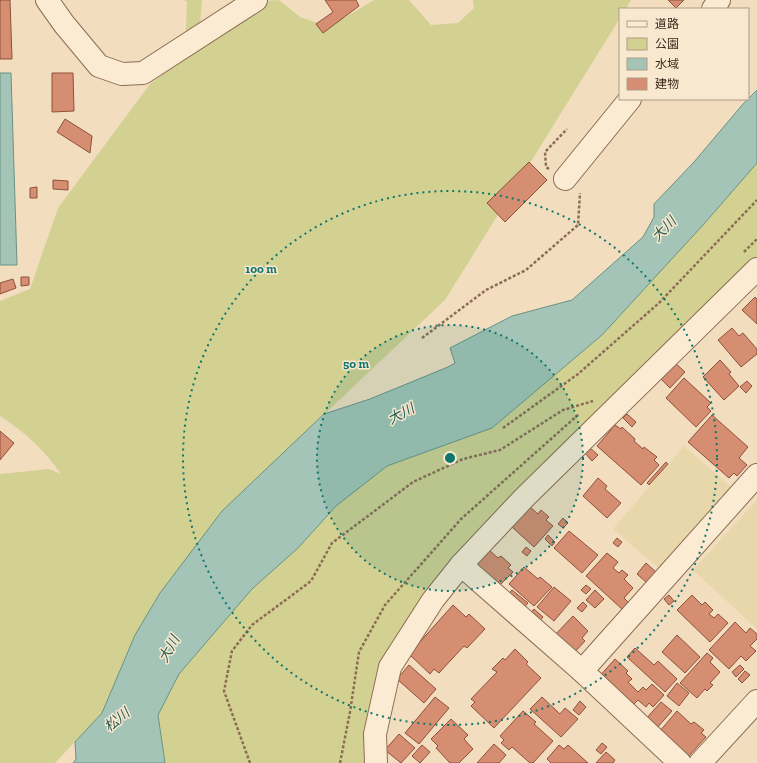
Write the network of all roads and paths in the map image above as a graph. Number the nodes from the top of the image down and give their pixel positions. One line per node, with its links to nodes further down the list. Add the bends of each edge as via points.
1 (47, 0): 2 (street, via 99,66 122,74 143,72)
2 (256, 0)
3 (629, 100): 5 (street)
4 (567, 129): 5 (path, via 545,152 546,167)
5 (565, 179): 8 (path, via 580,190 578,225 526,270 486,290)
6 (757, 200): 10 (path, via 660,304 578,374)
7 (757, 269): 12 (street, via 524,498)
8 (422, 338)
9 (593, 401): 15 (path, via 562,410 500,450 463,459 413,482 332,543 311,581 252,625 232,651 224,691)
10 (503, 428)
11 (757, 475): 13 (street)
12 (461, 565): 13 (street); 16 (street, via 433,600 390,667 375,734)
13 (582, 671): 17 (street)
14 (757, 701): 18 (street)
15 (250, 763)
16 (376, 763)
17 (680, 763)
18 (700, 763)

